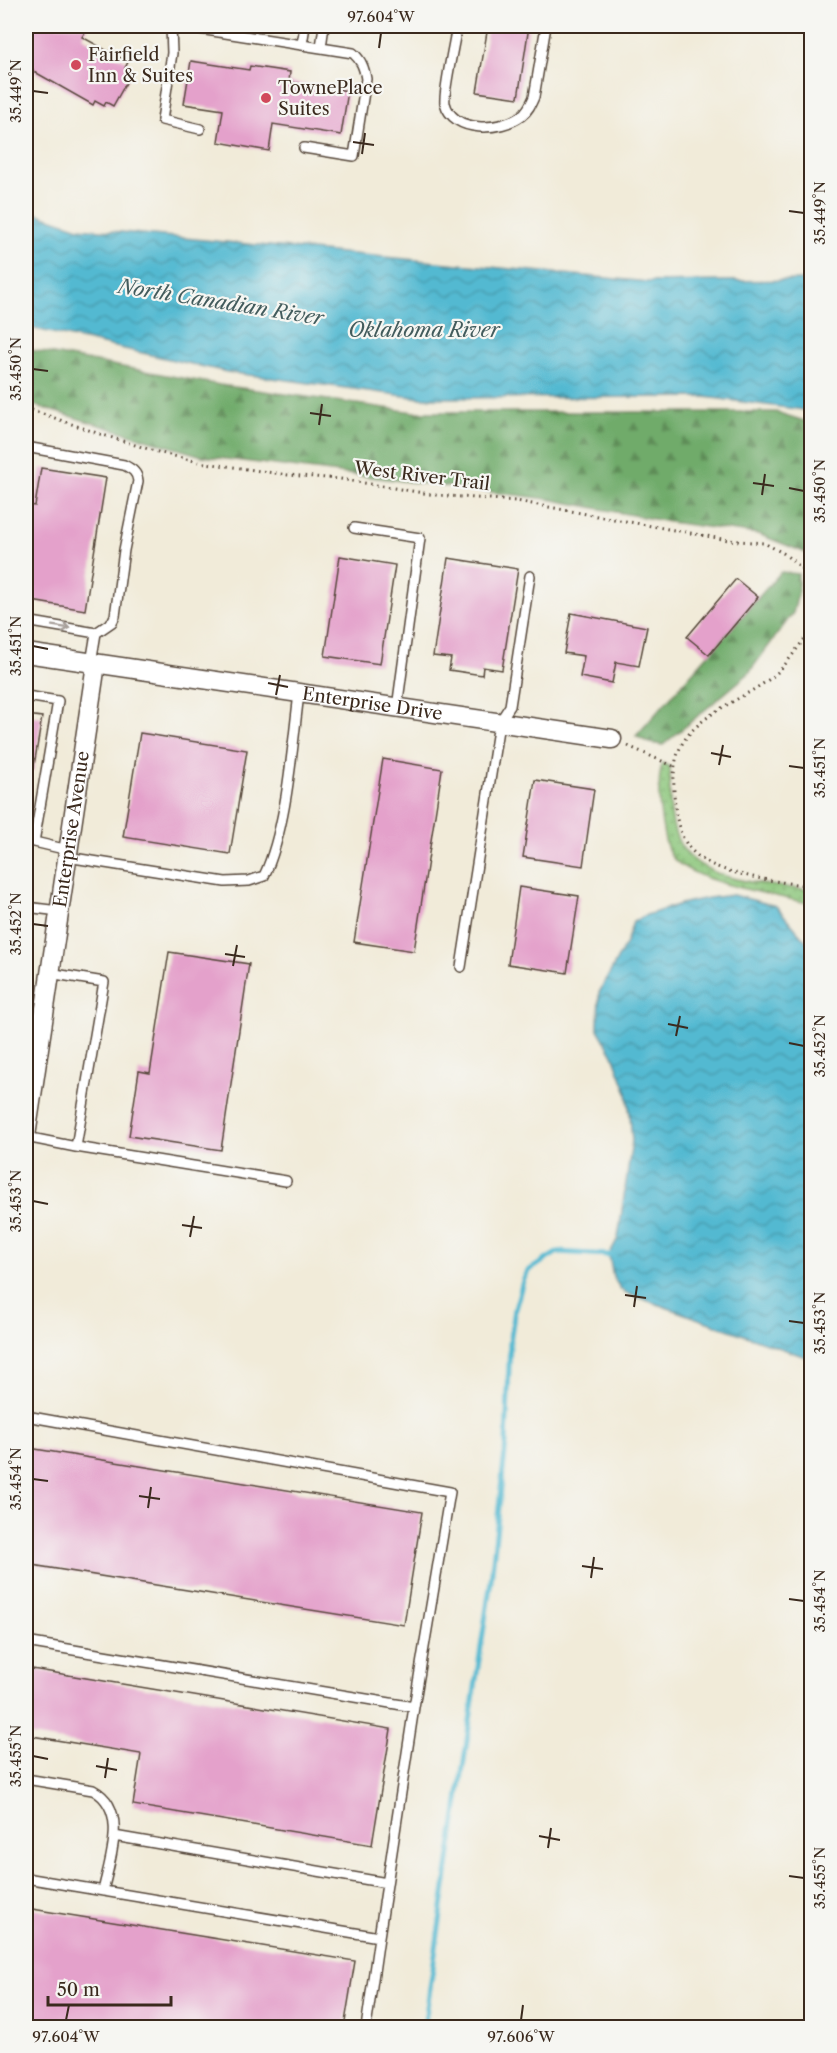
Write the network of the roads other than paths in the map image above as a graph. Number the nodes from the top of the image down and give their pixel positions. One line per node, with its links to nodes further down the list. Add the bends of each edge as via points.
1 (151, 26): 6 (lane)
2 (305, 26): 7 (lane)
3 (324, 26): 8 (lane)
4 (457, 26): 5 (lane, via 445,102 461,122 485,127 509,122 529,108)
5 (546, 26)
6 (171, 27): 7 (lane); 9 (lane, via 172,53 162,120)
7 (302, 44): 8 (lane)
8 (321, 47): 10 (lane, via 353,53 359,58 366,89 354,156)
9 (200, 129)
10 (304, 148)
11 (26, 447): 15 (lane, via 124,465 137,476 115,616)
12 (354, 528): 20 (lane, via 420,538)
13 (530, 576): 21 (lane, via 510,706)
14 (26, 621): 15 (lane, one-way to 15)
15 (96, 633): 17 (lane)
16 (26, 653): 17 (street, Enterprise Drive)
17 (93, 664): 18 (street, Enterprise Drive); 24 (street, Enterprise Avenue)
18 (299, 694): 20 (street, Enterprise Drive); 24 (lane, via 285,800 273,857 264,876 225,882)
19 (26, 696): 23 (lane, via 58,701)
20 (397, 708): 21 (street, Enterprise Drive)
21 (500, 723): 22 (street, Enterprise Drive); 27 (lane)
22 (612, 739)
23 (30, 841): 24 (lane)
24 (67, 853): 26 (street, Enterprise Avenue)
25 (26, 907): 26 (lane)
26 (59, 910): 28 (street, Enterprise Avenue)
27 (461, 967)
28 (50, 973): 29 (street, Enterprise Avenue); 30 (lane, via 104,982)
29 (26, 1134): 30 (lane)
30 (76, 1147): 31 (lane)
31 (286, 1180)
32 (26, 1416): 34 (lane, via 450,1492)
33 (26, 1642): 34 (lane)
34 (414, 1707): 38 (lane)
35 (26, 1779): 36 (lane, via 93,1790 102,1795 114,1820)
36 (114, 1836): 38 (lane); 39 (lane)
37 (26, 1878): 39 (lane)
38 (387, 1883): 40 (lane)
39 (103, 1891): 40 (lane)
40 (379, 1937): 41 (lane)
41 (366, 2028)

